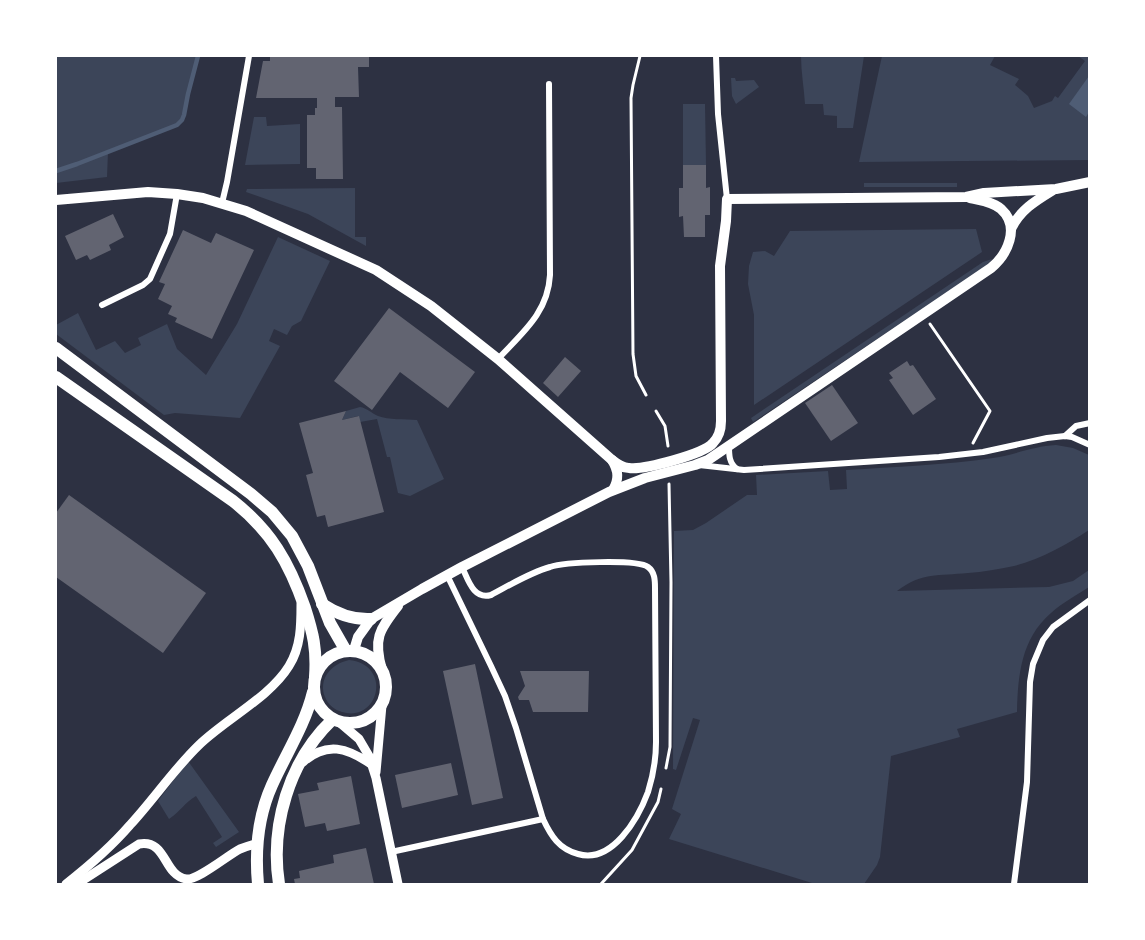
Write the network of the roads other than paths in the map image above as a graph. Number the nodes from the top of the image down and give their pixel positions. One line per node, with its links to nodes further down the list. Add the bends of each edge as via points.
1 (249, 56): 10 (street)
2 (716, 56): 8 (street)
3 (549, 84): 14 (street, via 549,290 537,316)
4 (1089, 182): 5 (main road)
5 (1056, 189): 7 (main road); 11 (main road, via 1028,206)
6 (177, 194): 9 (main road, via 148,192); 10 (main road); 12 (street, via 170,234 150,279)
7 (966, 197): 8 (main road); 11 (main road, via 999,207)
8 (727, 199): 16 (main road, via 720,266)
9 (56, 200)
10 (222, 203): 14 (main road, via 376,270 431,306)
11 (1011, 229): 18 (main road, via 1007,250 996,264)
12 (102, 305)
13 (56, 348): 31 (main road, via 272,512 303,555)
14 (498, 359): 22 (main road)
15 (56, 377): 28 (main road, via 246,512 277,546)
16 (721, 421): 18 (main road, via 727,430); 22 (main road, via 714,442 699,452 634,468)
17 (1089, 423): 19 (street, via 1076,426)
18 (741, 436): 20 (main road)
19 (1065, 436): 21 (street); 24 (street, via 958,455)
20 (729, 445): 23 (main road); 24 (street, via 732,464)
21 (1089, 445)
22 (612, 460): 25 (main road, via 618,476)
23 (695, 465): 24 (street); 25 (main road)
24 (741, 470)
25 (614, 490): 26 (main road)
26 (462, 567): 27 (main road); 42 (street, via 474,590 489,596 560,564 629,563 647,566 652,572 656,742 652,776 643,802 616,843 595,854 564,848 555,841)
27 (447, 575): 30 (main road); 42 (street, via 501,687)
28 (301, 596): 35 (main road, via 313,634); 46 (street, via 298,643 285,672 197,746 130,826)
29 (1089, 600): 52 (street, via 1053,627 1033,664 1027,782)
30 (401, 601): 32 (main road); 34 (main road, via 378,639)
31 (322, 604): 32 (main road, via 347,617); 33 (main road, via 330,623)
32 (371, 619): 33 (main road)
33 (350, 650): 34 (main road, via 373,658); 35 (main road, via 327,659)
34 (382, 670): 37 (main road, via 386,690)
35 (315, 676): 36 (main road)
36 (314, 691): 38 (main road, via 322,711); 43 (main road, via 271,787)
37 (382, 705): 38 (main road, via 360,723); 41 (street)
38 (336, 721): 39 (street, via 359,739); 40 (main road, via 318,735)
39 (371, 764): 40 (street, via 334,748 314,754); 41 (street)
40 (299, 766): 50 (main road, via 277,832)
41 (376, 778): 44 (street)
42 (543, 819): 44 (street)
43 (258, 843): 45 (street, via 238,850); 49 (main road)
44 (391, 852): 51 (street)
45 (198, 876): 47 (street, via 178,876 158,849 142,843); 48 (street)
46 (66, 885)
47 (77, 885)
48 (184, 885)
49 (258, 885)
50 (279, 885)
51 (398, 885)
52 (1014, 885)

